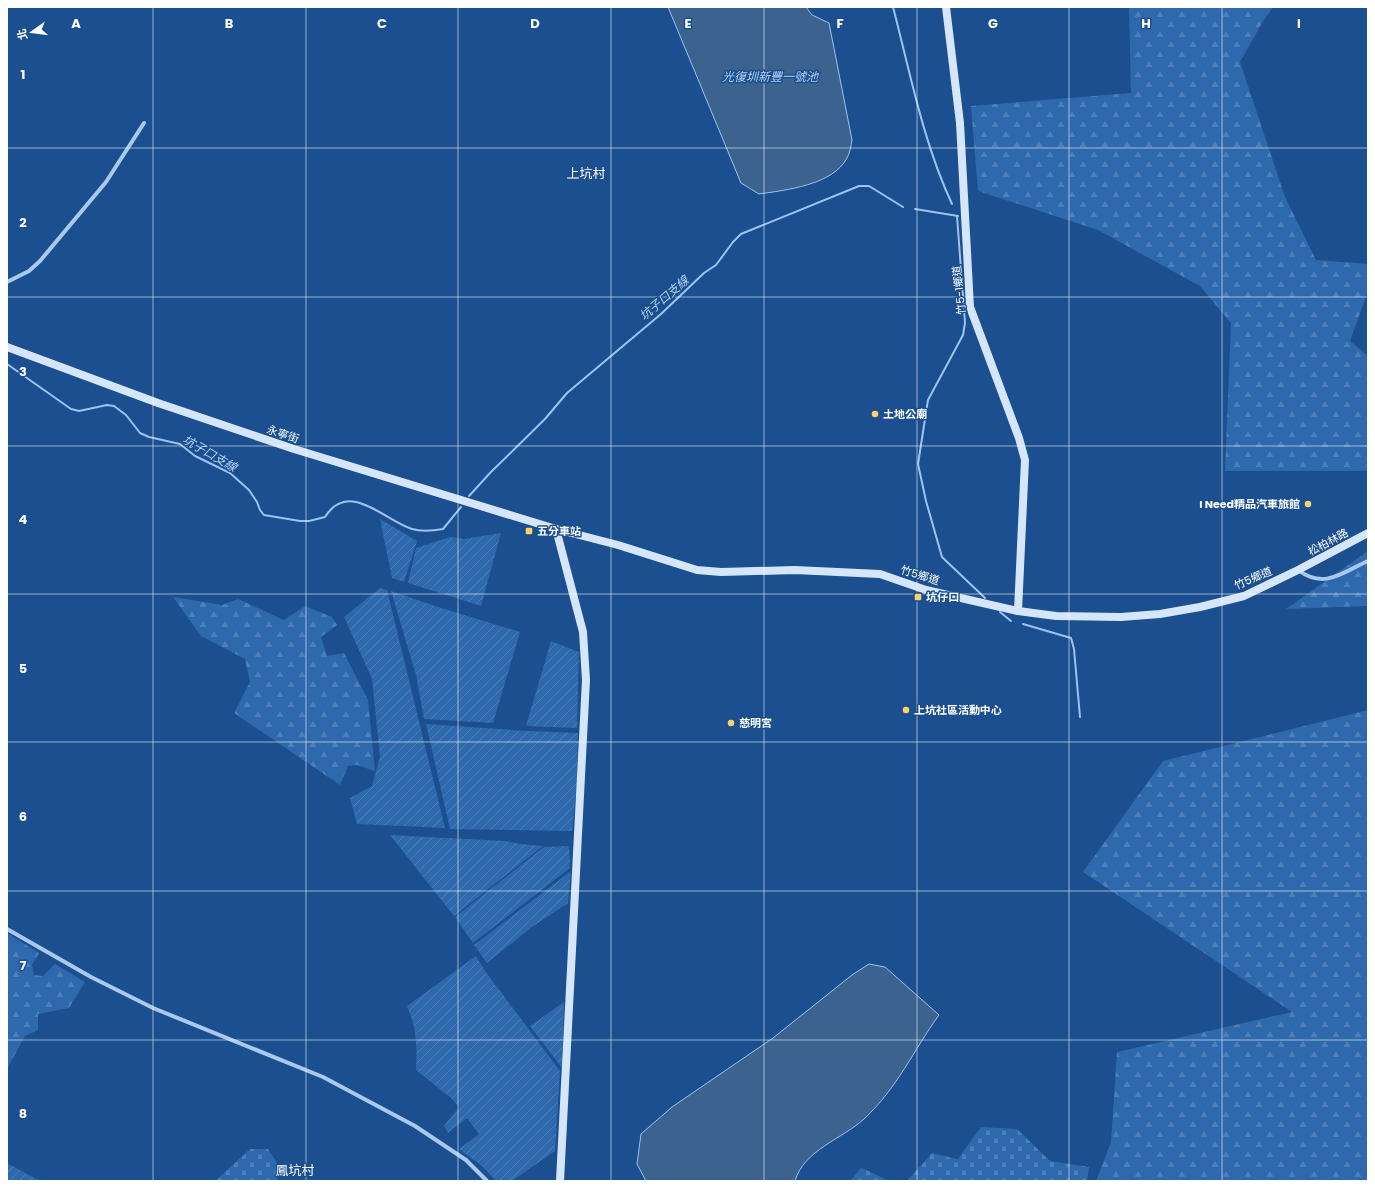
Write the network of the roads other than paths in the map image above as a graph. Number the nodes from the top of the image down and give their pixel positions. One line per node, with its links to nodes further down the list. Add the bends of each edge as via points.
1 (946, 7): 9 (street, 竹5-1鄉道, via 960,123 970,307 1025,460)
2 (144, 123): 3 (street, via 106,182 40,261 29,271)
3 (7, 282)
4 (7, 347): 5 (street, 永寧街, via 158,403 294,449)
5 (556, 529): 9 (street, 竹5鄉道, via 697,570 795,570 880,574 926,590); 12 (street, via 583,632 586,680)
6 (1368, 533): 8 (street, 松柏林路)
7 (1368, 561): 8 (street, via 1339,577 1322,580 1305,576)
8 (1298, 570): 9 (street, 竹5鄉道, via 1244,596 1160,614 1082,617)
9 (1018, 611)
10 (7, 929): 11 (street, via 90,977 154,1008 323,1077 415,1126 466,1160)
11 (487, 1181)
12 (560, 1181)

